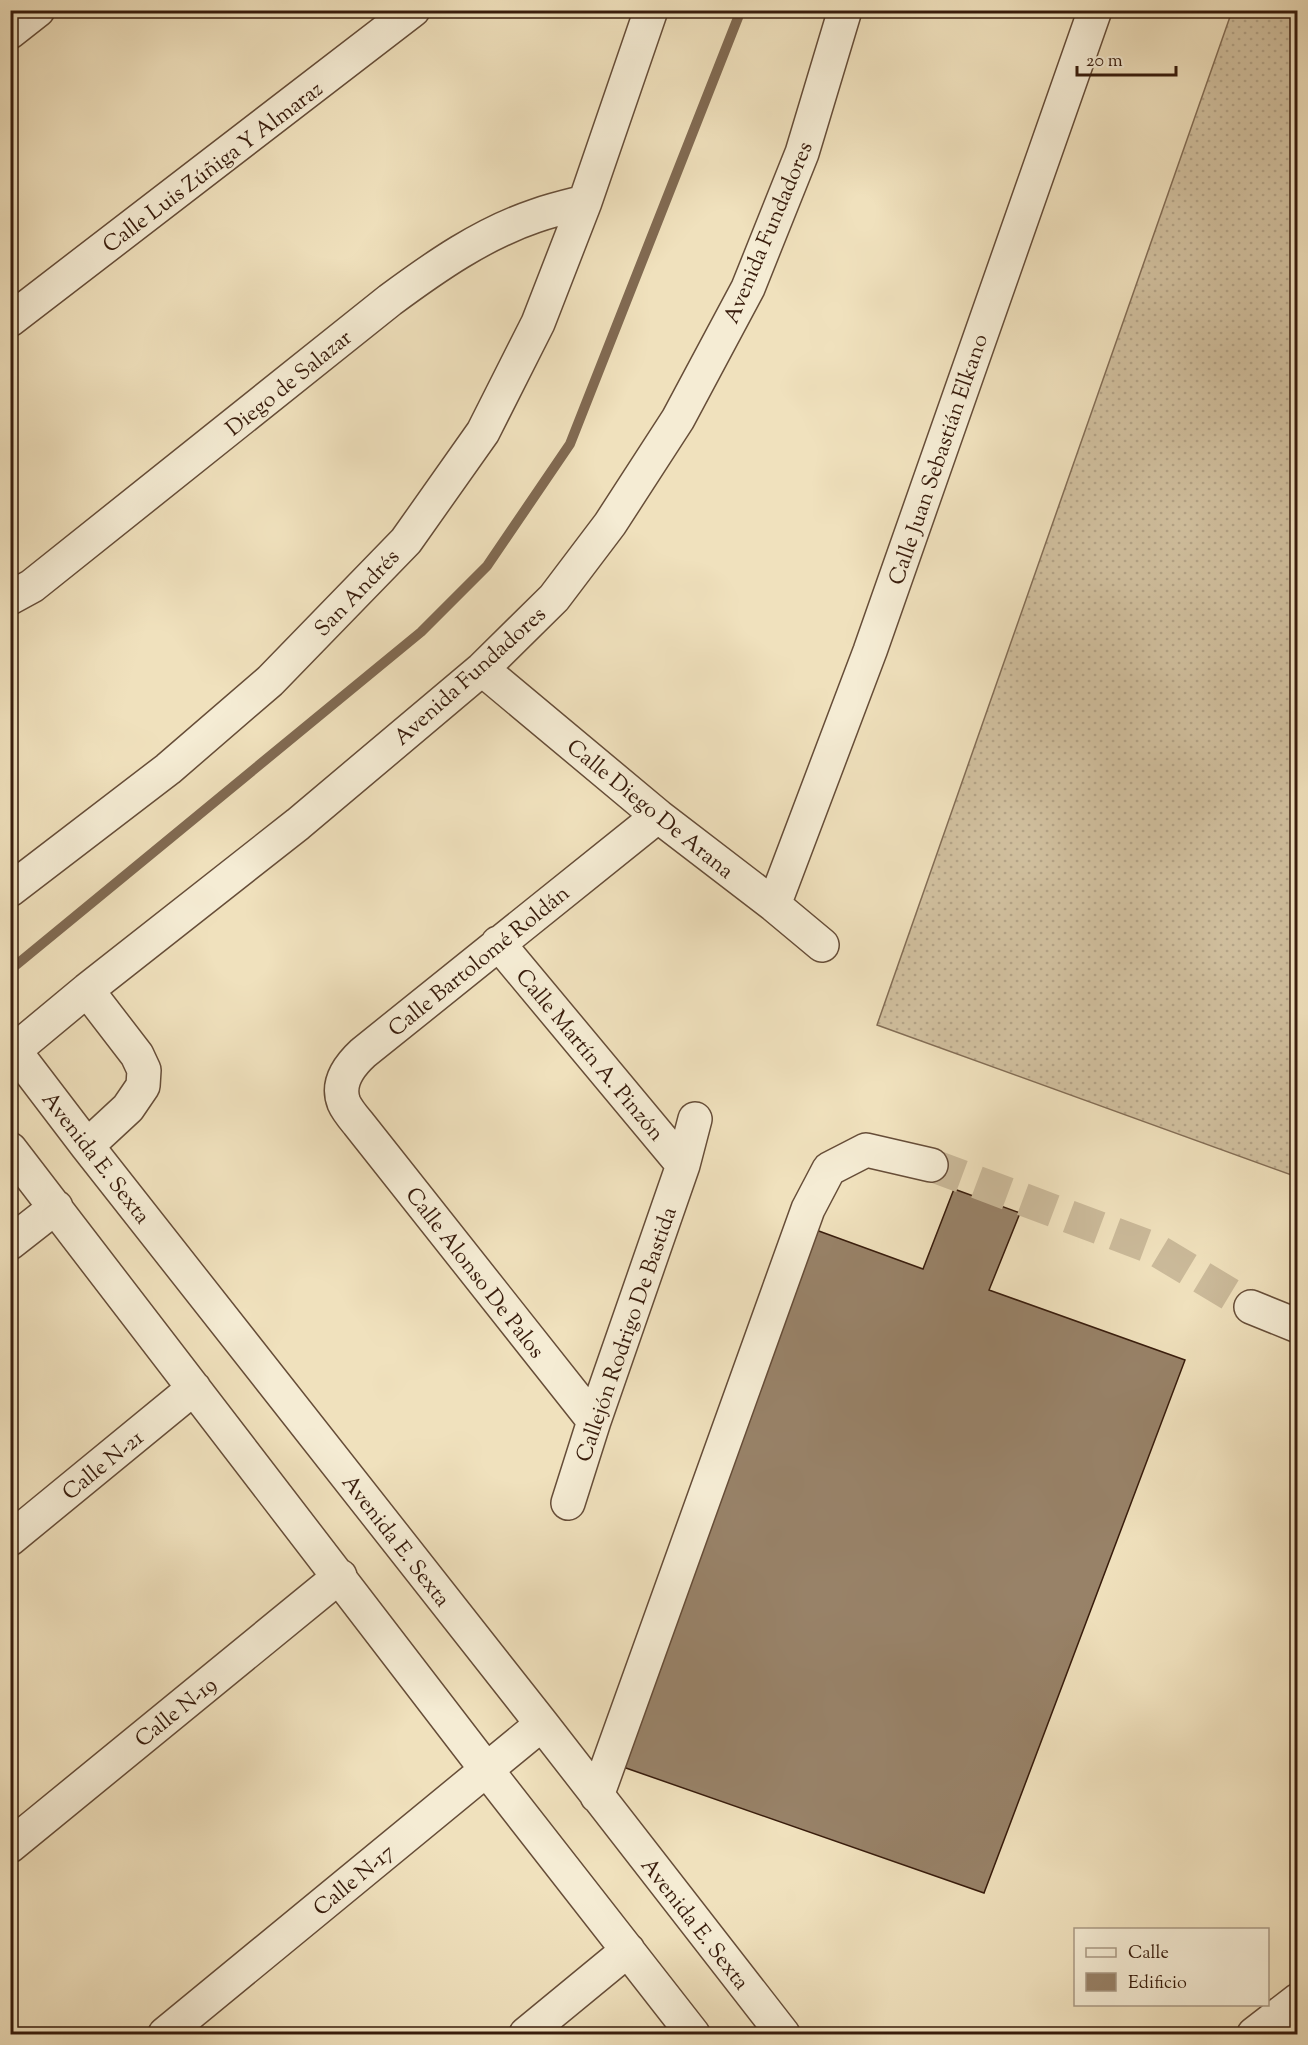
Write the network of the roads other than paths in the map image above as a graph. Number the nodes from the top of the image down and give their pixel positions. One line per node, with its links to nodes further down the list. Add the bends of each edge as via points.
1 (38, 10): 6 (street)
2 (413, 10): 8 (street, Calle Luis Zúñiga Y Almaraz)
3 (651, 10): 7 (street)
4 (845, 10): 10 (street, Avenida Fundadores, via 802,153 748,288 678,418 610,524 554,598)
5 (1095, 10): 13 (street, Calle Juan Sebastián Elkano, via 874,640)
6 (10, 32)
7 (585, 202): 9 (street, Diego de Salazar, via 491,234 438,264 32,586); 12 (street, San Andrés, via 538,323 483,432 406,541 270,681 168,769)
8 (10, 320)
9 (10, 598)
10 (482, 669): 11 (street, Calle Diego De Arana); 16 (street, Avenida Fundadores, via 298,824)
11 (658, 816): 13 (street, Calle Diego De Arana); 14 (street, Calle Bartolomé Roldán)
12 (10, 890)
13 (774, 905): 15 (street, Calle Diego De Arana)
14 (498, 943): 19 (street, Calle Bartolomé Roldán, via 347,1068 342,1086 344,1102); 22 (street, Calle Martín A. Pinzón)
15 (822, 945)
16 (87, 990): 17 (street, Avenida Fundadores); 20 (street, via 137,1054 144,1070 143,1086 128,1108)
17 (12, 1050): 20 (street, Avenida E. Sexta)
18 (694, 1119): 22 (street, Callejón Rodrigo De Bastida)
19 (358, 1123): 29 (street, Calle Alonso De Palos)
20 (87, 1146): 33 (street, Avenida E. Sexta)
21 (10, 1149): 24 (street)
22 (683, 1165): 29 (street, Callejón Rodrigo De Bastida)
23 (931, 1165): 35 (street, via 866,1150 830,1169 808,1209)
24 (56, 1207): 25 (street); 28 (street)
25 (10, 1243)
26 (1251, 1307): 27 (street)
27 (1298, 1326)
28 (194, 1388): 31 (street, Calle N-21); 32 (street)
29 (594, 1421): 30 (street, Callejón Rodrigo De Bastida)
30 (568, 1503)
31 (10, 1539)
32 (340, 1576): 34 (street); 36 (street, Calle N-19)
33 (542, 1724): 34 (street, Calle N-17); 35 (street, Avenida E. Sexta)
34 (486, 1769): 37 (street); 39 (street, Calle N-17)
35 (597, 1796): 42 (street, Avenida E. Sexta)
36 (10, 1846)
37 (628, 1950): 40 (street); 41 (street)
38 (1298, 2000): 43 (street)
39 (165, 2034)
40 (526, 2034)
41 (693, 2034)
42 (783, 2034)
43 (1254, 2034)

